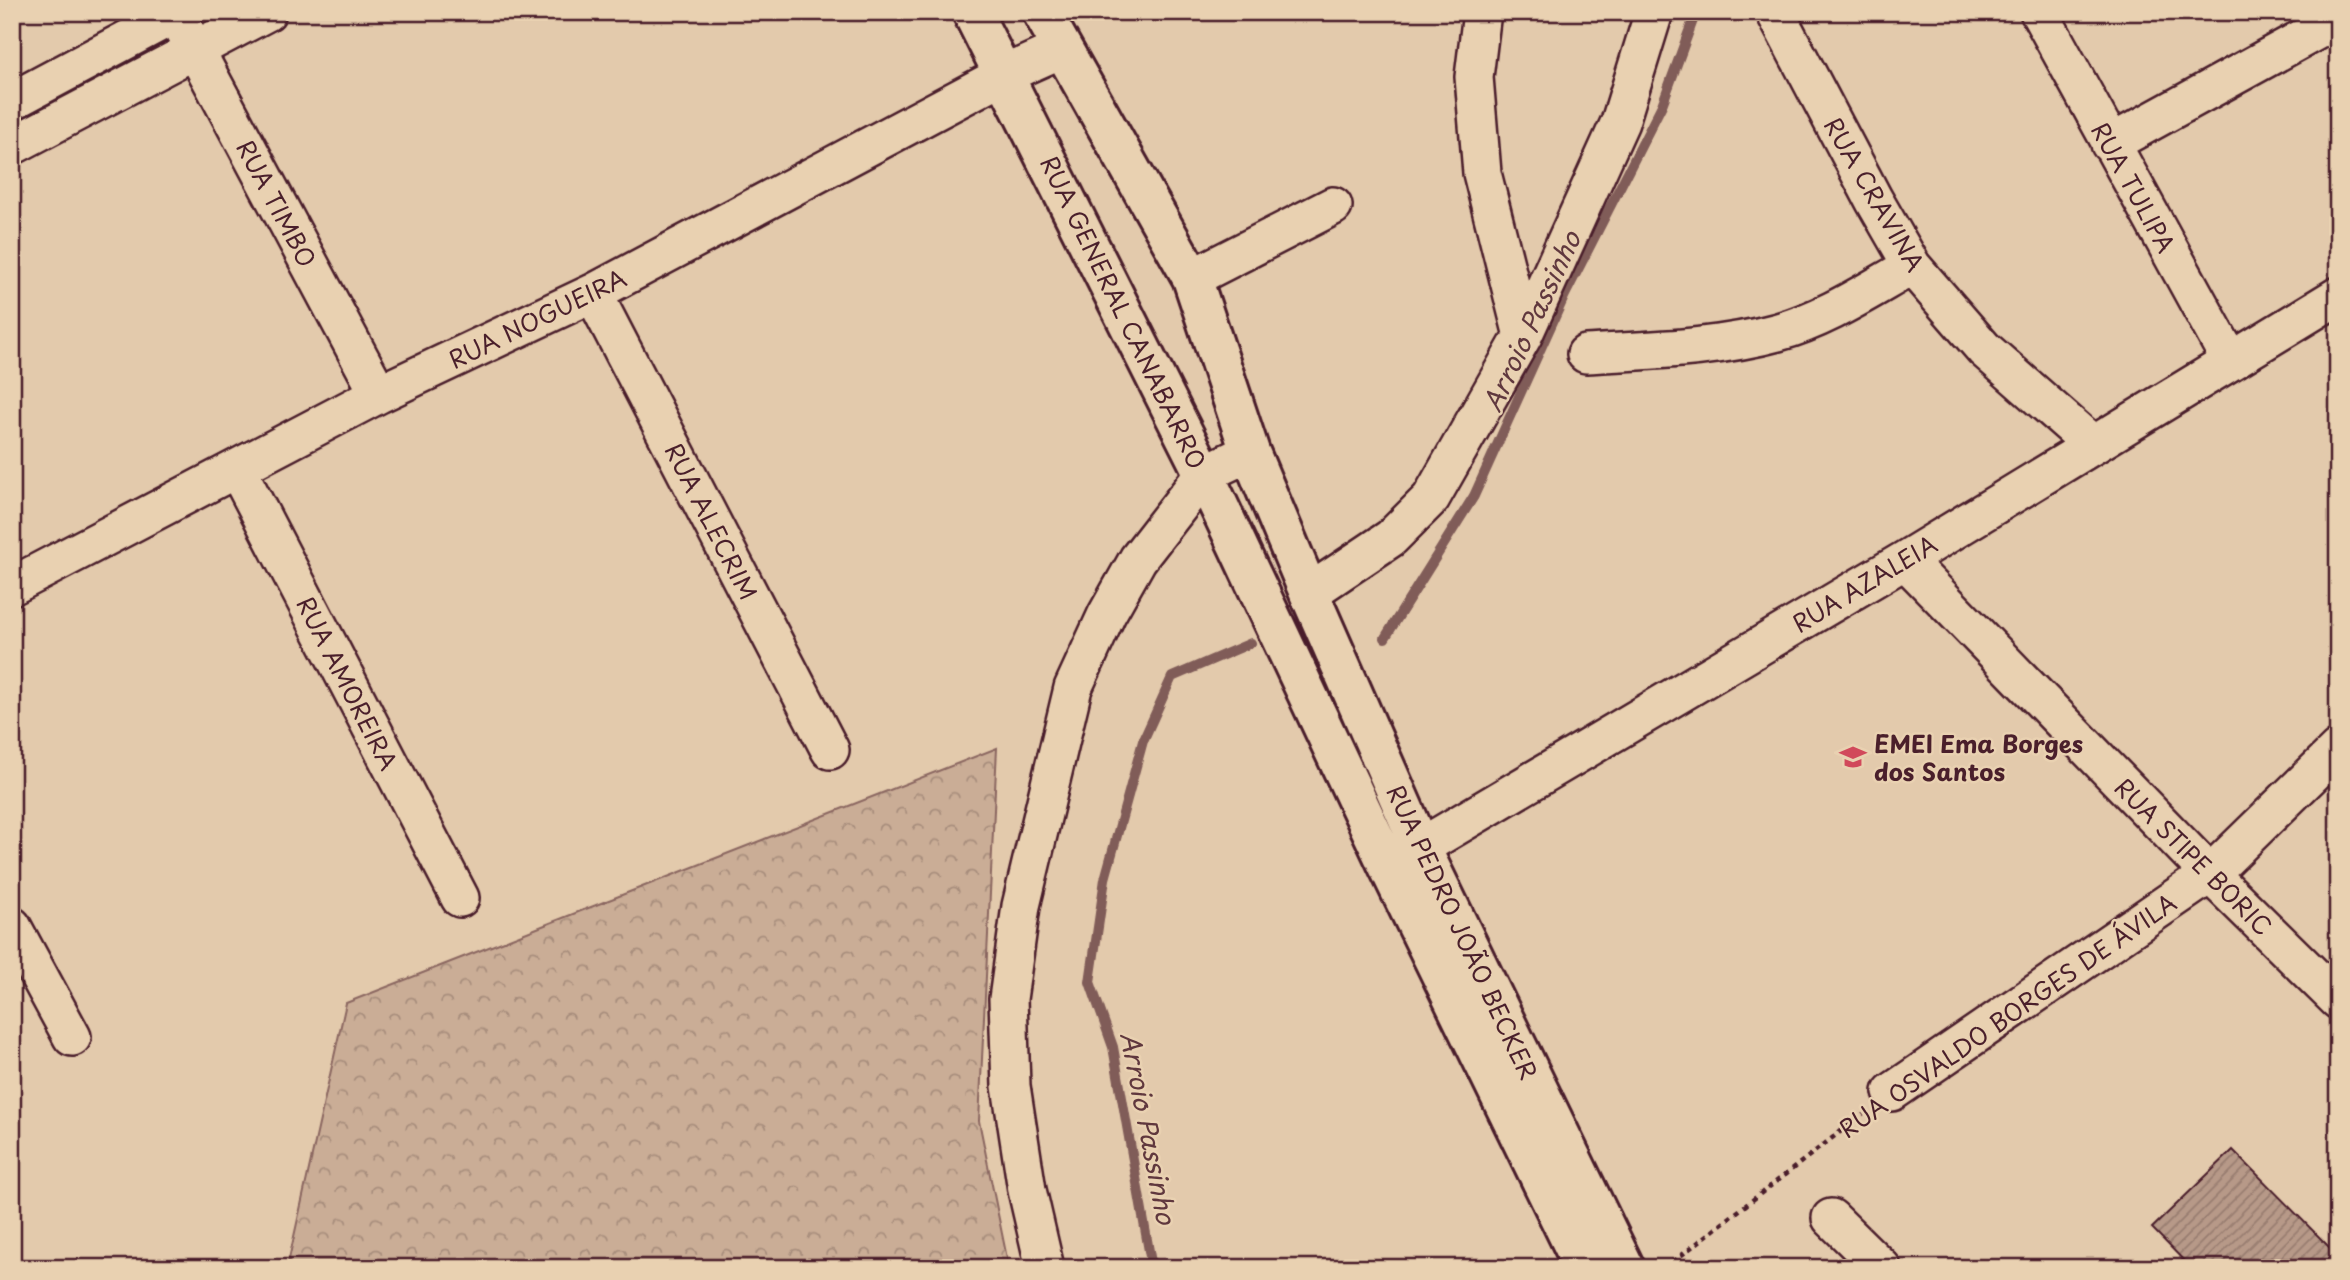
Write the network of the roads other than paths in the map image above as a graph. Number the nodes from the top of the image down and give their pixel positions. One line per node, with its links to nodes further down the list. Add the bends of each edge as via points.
1 (267, 12): 11 (street)
2 (972, 12): 12 (main road, RUA GENERAL CANABARRO)
3 (1042, 12): 10 (main road)
4 (1482, 12): 21 (street, via 1474,77 1482,173)
5 (1654, 12): 21 (street, via 1620,122)
6 (1775, 12): 17 (street, RUA CRAVINA)
7 (2039, 12): 14 (street, RUA TULIPA)
8 (176, 13): 11 (street, RUA TIMBO); 13 (street)
9 (2338, 19): 14 (street)
10 (1061, 49): 12 (street, RUA NOGUEIRA); 18 (main road)
11 (195, 50): 15 (street); 24 (street, RUA TIMBO)
12 (1005, 74): 19 (street, RUA NOGUEIRA); 28 (main road, RUA GENERAL CANABARRO)
13 (12, 101)
14 (2110, 144): 23 (street, RUA TULIPA)
15 (12, 146)
16 (1333, 206): 18 (street)
17 (1912, 266): 22 (street, via 1831,312 1778,332 1693,347); 25 (street, RUA CRAVINA, via 1984,349)
18 (1192, 278): 26 (main road)
19 (593, 293): 24 (street, RUA NOGUEIRA); 33 (street, RUA ALECRIM)
20 (2338, 296): 23 (street, RUA AZALEIA)
21 (1523, 336): 31 (street, via 1431,498 1391,538)
22 (1586, 354)
23 (2230, 360): 25 (street, RUA AZALEIA)
24 (379, 394): 27 (street, RUA NOGUEIRA)
25 (2092, 444): 29 (street, RUA AZALEIA)
26 (1250, 452): 28 (street); 31 (main road)
27 (237, 469): 30 (street, RUA NOGUEIRA); 37 (street, RUA AMOREIRA)
28 (1204, 474): 32 (main road, RUA GENERAL CANABARRO); 43 (street, via 1138,559 1073,688 1021,905 1008,999 1011,1086)
29 (1905, 560): 35 (street, RUA AZALEIA); 36 (street, RUA STIPE BORIC)
30 (12, 586)
31 (1309, 593): 35 (main road, RUA PEDRO JOÃO BECKER)
32 (1271, 614): 35 (main road, RUA PEDRO JOÃO BECKER)
33 (830, 750)
34 (2338, 750): 36 (street, RUA OSVALDO BORGES DE ÁVILA)
35 (1404, 856): 44 (main road, RUA PEDRO JOÃO BECKER); 45 (main road, RUA PEDRO JOÃO BECKER)
36 (2210, 874): 39 (street, RUA STIPE BORIC); 41 (street, RUA OSVALDO BORGES DE ÁVILA)
37 (460, 898)
38 (12, 926): 40 (street)
39 (2338, 1000)
40 (72, 1037)
41 (1892, 1092)
42 (1831, 1218): 46 (street)
43 (1045, 1268)
44 (1584, 1268)
45 (1625, 1268)
46 (1882, 1268)

